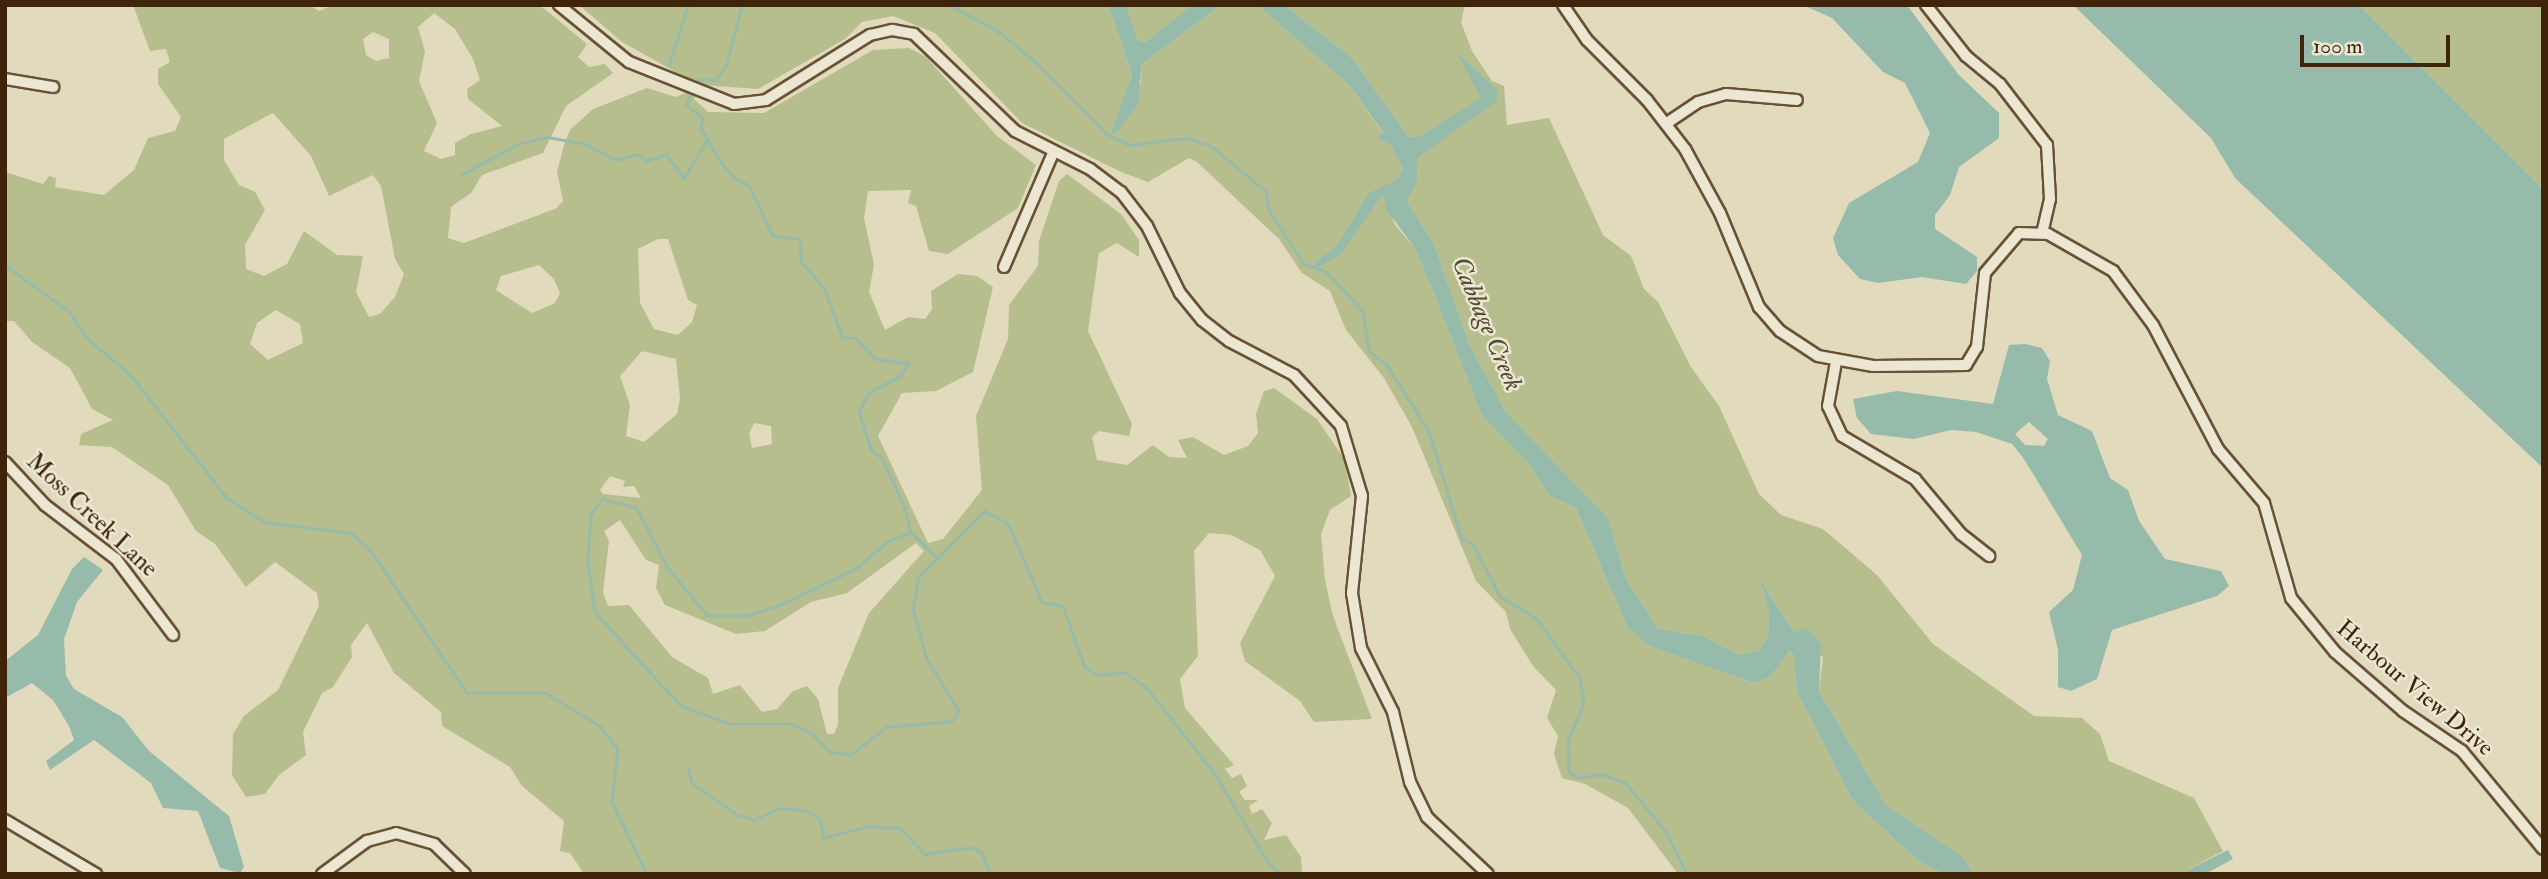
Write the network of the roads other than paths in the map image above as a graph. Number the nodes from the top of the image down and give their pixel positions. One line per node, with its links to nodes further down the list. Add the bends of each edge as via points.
1 (559, 5): 8 (street, via 629,62 684,88 734,104 766,100 870,35 900,31 927,41 1000,119)
2 (1563, 5): 7 (street, via 1587,40)
3 (1926, 5): 9 (street, via 1966,56 2000,84 2047,145 2050,199)
4 (5, 79): 5 (street)
5 (53, 87)
6 (1797, 100): 7 (street, via 1726,94 1698,102)
7 (1667, 123): 11 (street, via 1720,214 1759,307 1792,341)
8 (1054, 151): 10 (street); 20 (street, via 1109,182 1136,209 1180,293 1202,320 1308,385 1341,426 1362,496 1352,593 1361,648 1393,712 1410,782 1427,817)
9 (2042, 233): 11 (street, via 2012,236 1989,266 1980,295 1978,348 1965,365 1952,369); 16 (street, Harbour View Drive, via 2113,271 2131,290 2192,394 2211,438 2264,503 2285,586 2325,642 2403,711 2462,751)
10 (1004, 267)
11 (1836, 362): 13 (street, via 1828,406 1842,436 1915,479 1961,534)
12 (5, 462): 14 (street, Moss Creek Lane, via 45,505 116,559)
13 (1989, 556)
14 (173, 635)
15 (5, 820): 17 (street)
16 (2543, 849)
17 (96, 874)
18 (322, 874): 19 (street, via 367,841 396,834 434,844)
19 (465, 874)
20 (1488, 874)

